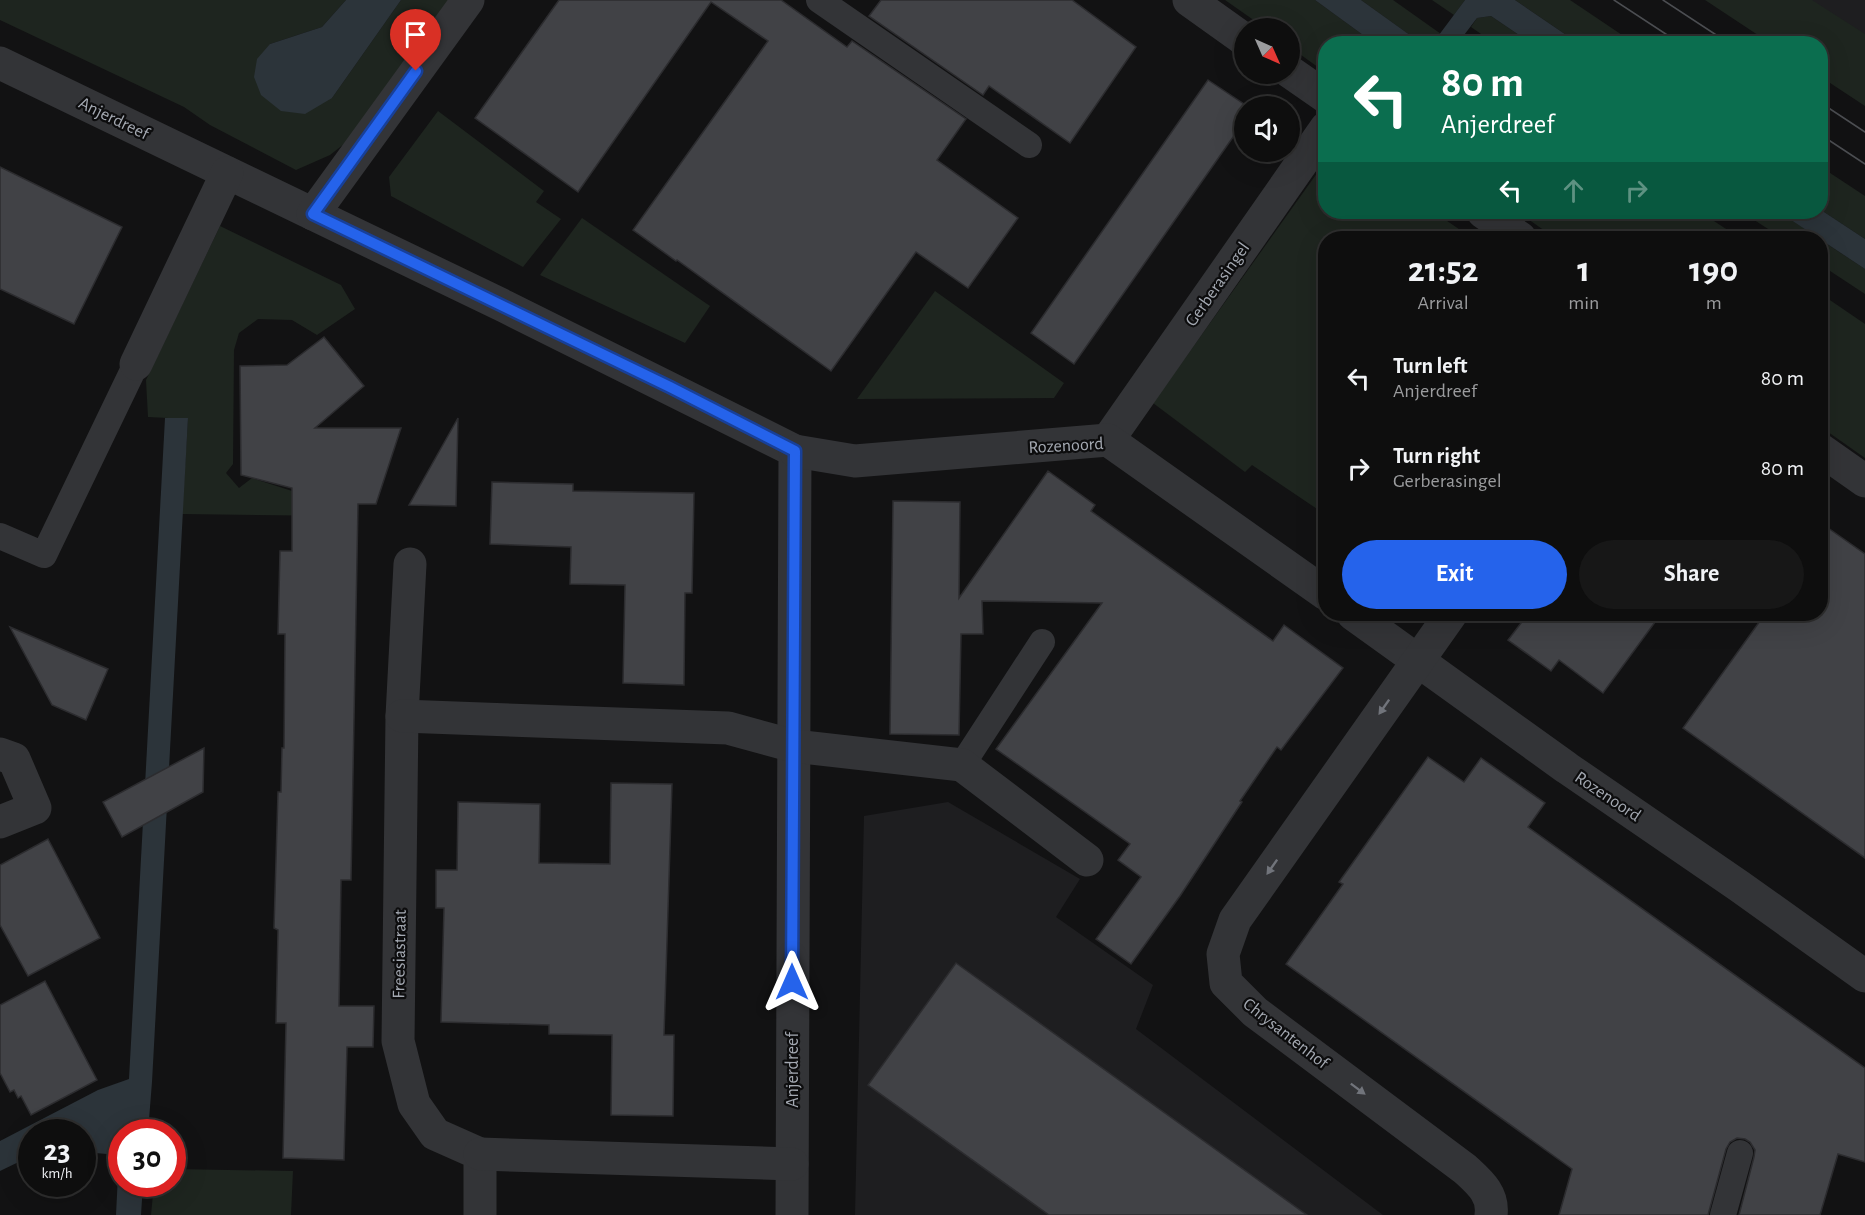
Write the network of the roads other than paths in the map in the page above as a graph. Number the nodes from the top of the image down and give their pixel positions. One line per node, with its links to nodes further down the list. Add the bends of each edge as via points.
1 (468, 0): 11 (street)
2 (819, 0): 9 (lane)
3 (1189, 0): 4 (street)
4 (1234, 32)
5 (0, 63): 10 (street, Anjerdreef)
6 (1300, 79): 7 (street)
7 (1318, 91)
8 (1318, 139): 15 (street, Gerberasingel)
9 (1029, 145)
10 (227, 173): 11 (street, Anjerdreef); 14 (street)
11 (313, 214): 16 (street, Anjerdreef)
12 (1493, 219): 13 (street)
13 (1510, 231)
14 (136, 364): 19 (lane, via 44,555)
15 (1108, 440): 16 (street, Rozenoord, via 855,461); 21 (street, Rozenoord)
16 (795, 451): 27 (street, Anjerdreef)
17 (1828, 455): 18 (street)
18 (1865, 481)
19 (0, 536)
20 (410, 564): 26 (street, Freesiastraat)
21 (1318, 588)
22 (1363, 621): 25 (street, Rozenoord)
23 (1446, 621): 25 (street)
24 (1042, 642): 29 (lane)
25 (1418, 659): 32 (street, Rozenoord); 38 (street, Chrysantenhof, one-way to 38, via 1235,920 1223,954 1226,983 1255,1012 1472,1175 1485,1187)
26 (402, 716): 27 (street, via 728,728); 34 (street, Freesiastraat, via 398,1041 414,1104 435,1134)
27 (794, 746): 29 (street); 35 (street, Anjerdreef)
28 (0, 754): 30 (street, via 14,759 35,808)
29 (962, 765): 31 (street)
30 (0, 822)
31 (1087, 860)
32 (1865, 976)
33 (1740, 1153): 39 (lane)
34 (480, 1154): 35 (street, Freesiastraat); 36 (street)
35 (792, 1164): 37 (street, Anjerdreef)
36 (480, 1215)
37 (792, 1215)
38 (1491, 1215)
39 (1723, 1215)

